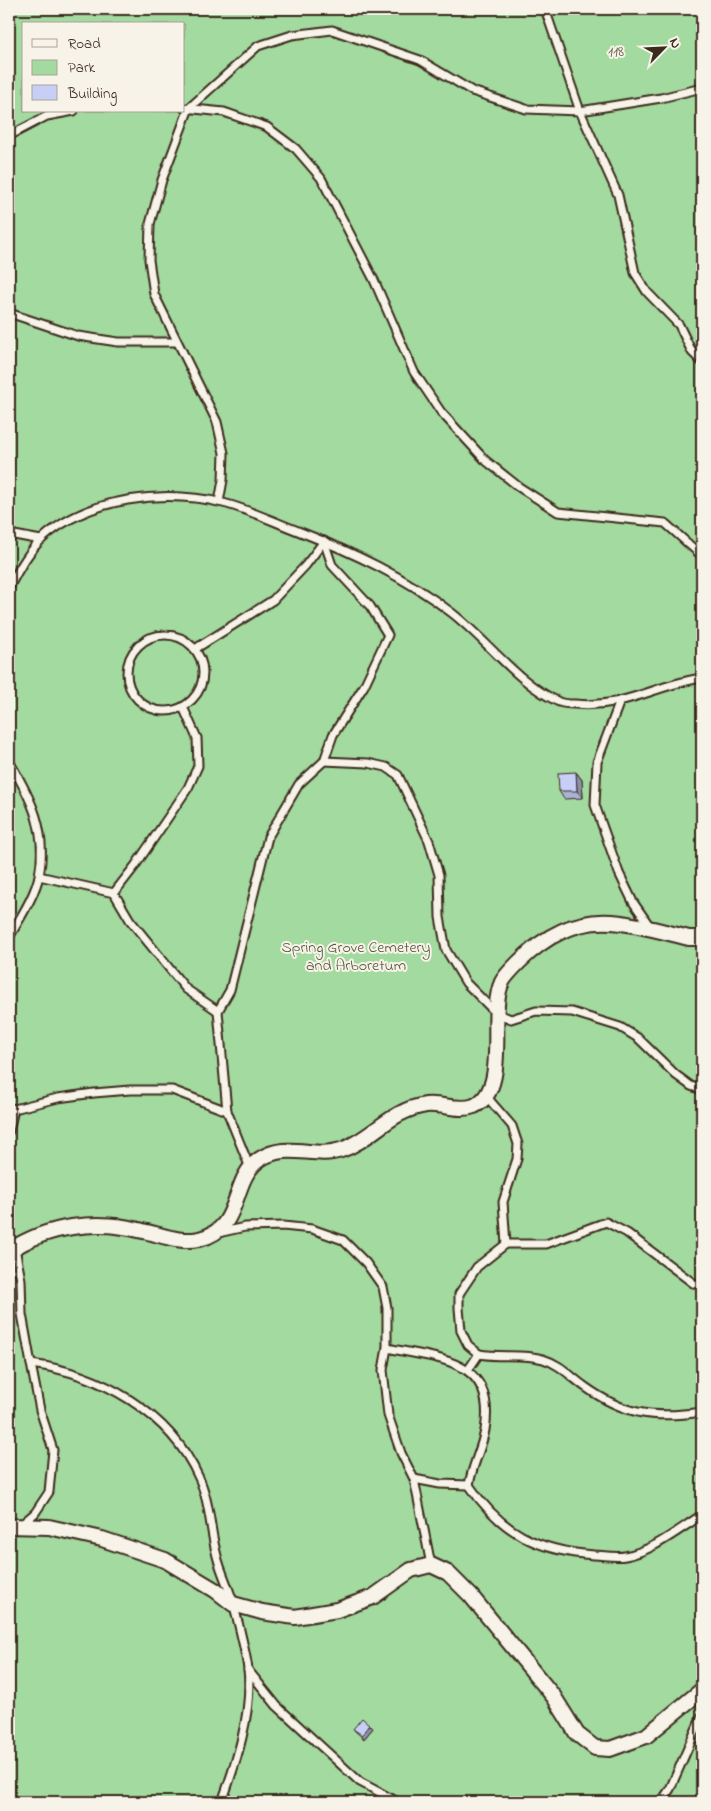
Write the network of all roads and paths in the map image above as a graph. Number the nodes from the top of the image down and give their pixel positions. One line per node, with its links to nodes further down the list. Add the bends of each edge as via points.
1 (545, 9): 4 (lane)
2 (702, 88): 4 (lane)
3 (186, 108): 4 (lane, via 258,46 292,35 332,30 420,60 472,91 526,109); 15 (lane, via 224,112 267,127 296,149 321,178 374,280 414,372 442,412 485,460 518,487 558,512 665,523)
4 (580, 111): 10 (lane, via 618,196 635,273 647,292 679,325 692,352)
5 (69, 112): 7 (lane, via 47,116)
6 (185, 112): 9 (lane, via 150,224 149,260 154,294)
7 (9, 136)
8 (9, 313): 9 (lane, via 78,336 118,342)
9 (177, 342): 11 (lane, via 218,422 224,453)
10 (702, 362)
11 (219, 502): 13 (lane, via 189,497 139,499 97,506); 14 (lane)
12 (9, 534): 13 (lane)
13 (42, 540): 16 (lane)
14 (324, 541): 17 (lane, via 273,600); 19 (lane, via 397,577 452,613 536,689 561,703 589,706); 22 (lane, via 332,565 370,606 388,635 364,686 333,735)
15 (702, 556)
16 (9, 588)
17 (196, 648): 20 (lane, via 202,659 203,683 198,694); 20 (lane, via 173,635 160,635 136,647 130,658 128,685 144,705 167,712)
18 (702, 678): 19 (lane)
19 (620, 701): 25 (lane, via 597,762 595,805 619,873)
20 (183, 707): 24 (lane, via 197,738 198,766 188,788)
21 (9, 761): 23 (lane, via 38,817)
22 (324, 761): 28 (lane, via 299,784 268,837 230,990); 29 (lane, via 368,763 386,767 398,775 429,841 439,875 440,917 446,950 466,983)
23 (39, 876): 24 (lane); 26 (lane)
24 (114, 893): 28 (lane, via 130,920 186,989)
25 (652, 930): 27 (street); 29 (street, via 611,922 581,924 555,933 534,947 502,982)
26 (9, 938)
27 (702, 938)
28 (218, 1011): 33 (lane)
29 (496, 1013): 30 (lane, via 511,1018 536,1011 572,1012 620,1027 638,1038 676,1075); 31 (street, via 497,1060)
30 (702, 1090)
31 (486, 1096): 35 (street, via 465,1108 426,1105 401,1113 340,1151 294,1149 275,1152 260,1159); 37 (lane, via 512,1126 518,1144 517,1159 503,1202)
32 (11, 1108): 33 (lane, via 94,1093 172,1090); 34 (lane)
33 (227, 1111): 35 (lane)
34 (9, 1131)
35 (250, 1169): 36 (street, via 232,1214)
36 (218, 1233): 38 (street, via 198,1240 174,1239 114,1225 80,1226 58,1228); 40 (lane, via 245,1227 283,1226 312,1229 343,1240 366,1262 383,1286)
37 (506, 1244): 39 (lane, via 546,1244 606,1222 627,1233 693,1283); 41 (lane, via 476,1267 459,1294 461,1331 468,1345)
38 (12, 1250): 42 (lane, via 21,1280 22,1314)
39 (702, 1285)
40 (387, 1348): 43 (lane, via 440,1358); 45 (lane, via 383,1370 388,1415)
41 (479, 1354): 43 (lane); 44 (lane, via 542,1359 561,1366 582,1386 628,1411 674,1416)
42 (31, 1364): 48 (lane, via 52,1450 49,1492 35,1513); 50 (lane, via 60,1368 126,1396 159,1423 185,1453 200,1479 217,1556)
43 (468, 1370): 46 (lane, via 481,1385 486,1410 484,1431)
44 (702, 1412)
45 (414, 1479): 46 (lane); 49 (lane)
46 (469, 1485): 47 (lane, via 482,1504 509,1529 539,1546 584,1554 624,1556 655,1545)
47 (702, 1515)
48 (14, 1526): 50 (street, via 49,1527 102,1539 165,1560)
49 (431, 1565): 50 (street, via 412,1570 373,1597 337,1610 295,1617); 52 (street, via 448,1573 471,1596 554,1696 577,1734 595,1748 610,1749 646,1736)
50 (234, 1604): 51 (lane)
51 (248, 1670): 54 (lane, via 246,1722); 55 (lane, via 277,1706 360,1782)
52 (702, 1690)
53 (702, 1716): 56 (lane, via 670,1789)
54 (222, 1802)
55 (398, 1802)
56 (661, 1802)

